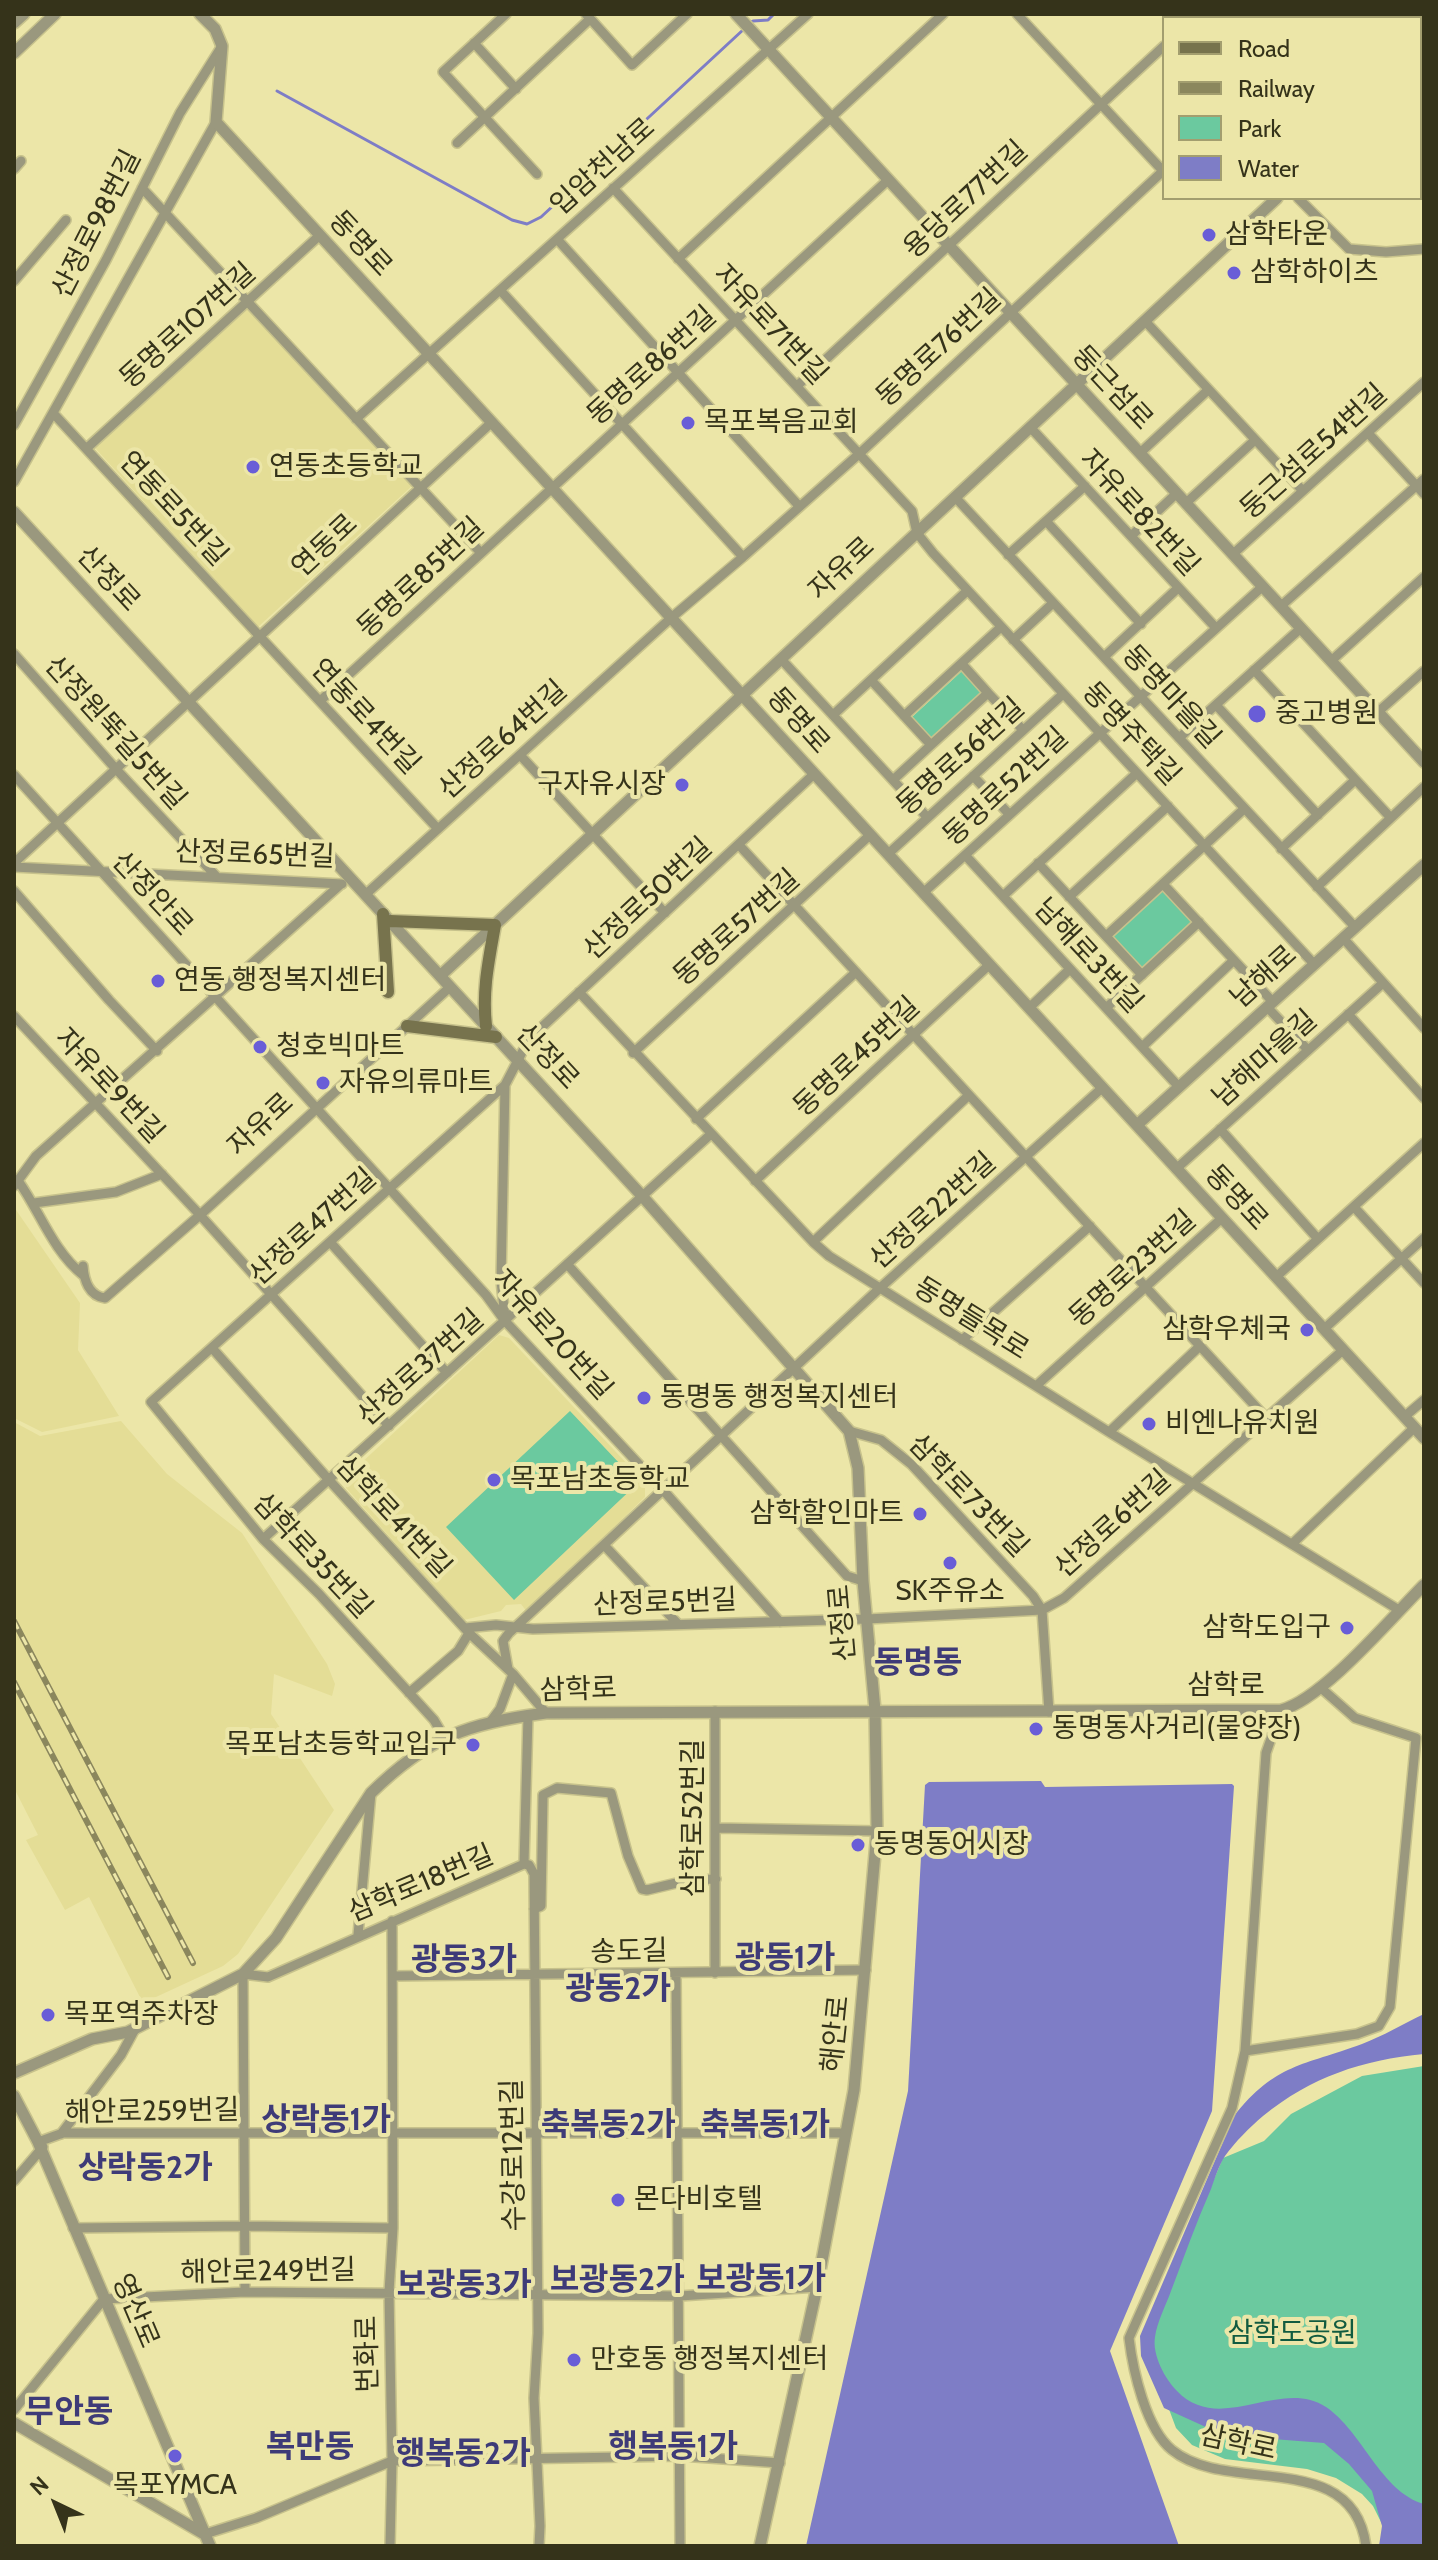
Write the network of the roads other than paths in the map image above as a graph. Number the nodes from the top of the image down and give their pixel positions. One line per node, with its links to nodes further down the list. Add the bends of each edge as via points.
1 (24, 14): 11 (street)
2 (55, 14): 16 (street)
3 (200, 14): 13 (street)
4 (506, 14): 12 (street)
5 (687, 14): 10 (street, via 632,65)
6 (736, 14): 14 (street, 둥근섬로)
7 (808, 14): 14 (street, 입암천남로)
8 (943, 14): 20 (street)
9 (1017, 14): 18 (street)
10 (588, 17): 17 (street)
11 (14, 23)
12 (474, 43): 17 (street); 19 (street, via 443,72)
13 (222, 46): 21 (street); 27 (street, 산정로98번길)
14 (767, 47): 20 (street, 둥근섬로); 28 (street, 입암천남로)
15 (1162, 48): 18 (street, 용당로77번길)
16 (14, 53)
17 (516, 89): 19 (street)
18 (1101, 104): 23 (street); 35 (street, 용당로77번길)
19 (485, 117): 22 (street); 25 (street)
20 (830, 118): 26 (street, 둥근섬로); 37 (street)
21 (216, 122): 31 (street); 33 (street, 동명로)
22 (457, 143)
23 (1162, 170)
24 (1162, 172): 41 (street, 동명로76번길)
25 (537, 174)
26 (888, 180): 35 (street, 둥근섬로); 42 (street, 동명로86번길)
27 (142, 188): 31 (street); 54 (street, 산정로98번길)
28 (613, 188): 34 (street, 입암천남로); 37 (street, 자유로71번길)
29 (1275, 200): 43 (street, 자유로)
30 (1300, 200): 36 (street, via 1349,249)
31 (164, 213): 40 (street); 50 (street)
32 (66, 220): 38 (street)
33 (320, 235): 40 (street, 동명로107번길); 44 (street, 동명로)
34 (557, 239): 39 (street, 입암천남로); 45 (street)
35 (949, 246): 41 (street, 둥근섬로); 48 (street, 용당로77번길)
36 (1424, 249)
37 (678, 259): 42 (street, 자유로71번길)
38 (14, 281)
39 (500, 290): 44 (street, 입암천남로); 53 (street)
40 (247, 302): 51 (street); 58 (street, 동명로107번길)
41 (1010, 312): 47 (street, 둥근섬로); 60 (street, 동명로76번길)
42 (736, 319): 45 (street, 동명로86번길); 48 (street, 자유로71번길)
43 (1145, 321): 47 (street, 자유로); 49 (street)
44 (428, 353): 51 (street, 입암천남로); 52 (street, 동명로)
45 (678, 372): 53 (street, 동명로86번길); 71 (street)
46 (1424, 382): 56 (street, 둥근섬로54번길)
47 (1076, 384): 55 (street, 자유로); 59 (street, 둥근섬로)
48 (797, 386): 60 (street, 자유로71번길)
49 (1208, 390): 57 (street); 59 (street)
50 (53, 413): 58 (street, 연동로5번길); 61 (street)
51 (356, 419): 64 (street)
52 (492, 422): 64 (street, 연동로); 65 (street, 동명로)
53 (622, 424): 65 (street, 동명로86번길); 79 (street)
54 (14, 425)
55 (1030, 427): 63 (street, 자유로82번길); 69 (street, 자유로)
56 (1368, 433): 62 (street); 66 (street, 둥근섬로54번길)
57 (1255, 440): 66 (street); 70 (street)
58 (87, 448): 91 (street, 연동로5번길)
59 (1140, 453): 67 (street, 둥근섬로)
60 (859, 454): 71 (street, 동명로76번길); 74 (street, 자유로71번길, via 912,511)
61 (14, 482)
62 (1420, 482): 68 (street); 85 (street)
63 (1085, 486): 73 (street); 75 (street, 자유로82번길)
64 (420, 488): 76 (street); 91 (street, 연동로)
65 (551, 488): 76 (street, 동명로85번길); 86 (street, 동명로)
66 (1303, 491): 77 (street, 둥근섬로54번길)
67 (1177, 493): 70 (street, 둥근섬로); 75 (street)
68 (1424, 494)
69 (955, 497): 74 (street, 자유로); 78 (street, 동명마을길)
70 (1186, 503): 77 (street, 둥근섬로)
71 (799, 506): 79 (street, 동명로76번길)
72 (14, 512): 105 (street, 산정로)
73 (1046, 521): 78 (street); 87 (street)
74 (917, 533): 83 (street, 동명주택길); 95 (street, 자유로)
75 (1131, 536): 82 (street, 자유로82번길)
76 (481, 553): 106 (street, 동명로85번길)
77 (1233, 554): 81 (street, 둥근섬로)
78 (1008, 555): 84 (street, 동명마을길)
79 (743, 557): 86 (street, 동명로76번길)
80 (1424, 577): 96 (street)
81 (1262, 587): 85 (street, 둥근섬로); 89 (street, 동명로52번길)
82 (1178, 588): 87 (street); 89 (street, 자유로82번길)
83 (967, 591): 88 (street, 동명주택길); 100 (street)
84 (1053, 603): 92 (street); 94 (street, 동명마을길)
85 (1281, 606): 90 (street, 둥근섬로)
86 (671, 618): 103 (street, 동명로); 115 (street, 산정로64번길)
87 (1141, 624): 94 (street)
88 (1001, 627): 92 (street, 동명주택길); 97 (street)
89 (1216, 628): 104 (street, 동명로52번길)
90 (1301, 628): 96 (street, 둥근섬로); 98 (street)
91 (259, 635): 105 (street, 연동로); 106 (street, 연동로4번길)
92 (1013, 640): 102 (street, 동명주택길)
93 (14, 654): 117 (street, 산정원뚝길5번길)
94 (1104, 657): 104 (street, 동명마을길)
95 (781, 659): 103 (street, 자유로); 109 (street)
96 (1331, 661): 108 (street, 둥근섬로)
97 (962, 664): 101 (street); 110 (street)
98 (1254, 670): 107 (street); 123 (street)
99 (1424, 671): 108 (street)
100 (871, 680): 109 (street); 110 (street)
101 (988, 693): 111 (street); 114 (street)
102 (1063, 694): 111 (street, 동명로56번길); 112 (street, 동명주택길)
103 (742, 696): 119 (street, 동명로); 133 (street, 자유로)
104 (1139, 696): 112 (street, 동명로52번길); 113 (street, 동명마을길)
105 (188, 701): 117 (street, 연동로); 145 (street, 산정로)
106 (320, 701): 132 (street, 연동로4번길)
107 (1216, 705): 113 (street); 128 (street)
108 (1378, 712): 116 (street, 둥근섬로)
109 (833, 715): 122 (street)
110 (904, 716): 114 (street)
111 (1023, 730): 121 (street, 동명로56번길)
112 (1099, 732): 118 (street, 동명주택길); 127 (street, 동명로52번길)
113 (1179, 738): 126 (street, 동명마을길)
114 (931, 745): 122 (street)
115 (520, 755): 132 (street, 산정로64번길); 133 (street)
116 (1424, 762)
117 (115, 768): 131 (street, 연동로); 144 (street, 산정원뚝길5번길)
118 (1137, 773): 125 (street, 동명주택길); 140 (street)
119 (814, 774): 134 (street, 동명로); 135 (street, 산정로50번길)
120 (14, 775): 131 (street, 산정안로)
121 (973, 776): 127 (street); 129 (street, 동명로56번길)
122 (893, 780): 129 (street)
123 (1355, 780): 128 (street); 130 (street)
124 (1424, 787): 130 (street)
125 (1168, 806): 136 (street, 동명주택길); 152 (street)
126 (1244, 809): 136 (street); 137 (street, 동명마을길)
127 (1009, 814): 139 (street, 동명로52번길)
128 (1318, 815): 137 (street)
129 (927, 817): 138 (street, 동명로56번길)
130 (1390, 817): 147 (street)
131 (56, 822): 141 (street, 연동로); 143 (street, 산정안로)
132 (438, 829): 150 (street, 산정로64번길)
133 (593, 834): 154 (street); 157 (street, 자유로)
134 (870, 835): 138 (street, 동명로); 153 (street, 동명로57번길)
135 (739, 845): 153 (street); 154 (street, 산정로50번길)
136 (1205, 846): 146 (street); 162 (street, 동명주택길)
137 (1281, 849): 147 (street, 동명마을길)
138 (888, 854): 149 (street, 동명로)
139 (965, 855): 149 (street, 동명로52번길); 151 (street, 남해로3번길)
140 (1038, 863): 151 (street); 152 (street)
141 (14, 865): 143 (street, 산정로65번길)
142 (1424, 865): 158 (street, 남해로)
143 (99, 870): 144 (street, 산정로65번길); 172 (street, 산정안로)
144 (216, 876): 145 (street, 산정로65번길)
145 (345, 881): 150 (street, 산정로); 172 (street)
146 (1163, 884): 156 (street); 159 (street)
147 (1317, 887): 158 (street, 동명마을길)
148 (14, 891): 185 (street)
149 (923, 893): 163 (street, 동명로)
150 (365, 895): 155 (street, 산정로)
151 (1003, 896): 164 (street, 남해로3번길)
152 (1069, 897): 159 (street)
153 (795, 906): 165 (street); 186 (street, 동명로57번길)
154 (665, 913): 171 (street, 산정로50번길)
155 (387, 917): 157 (main road); 167 (street, 산정로); 170 (main road)
156 (1199, 922): 161 (street); 166 (street)
157 (495, 925): 167 (street, 자유로); 179 (main road, via 485,979)
158 (1355, 927): 160 (street, 남해로)
159 (1106, 936): 166 (street)
160 (1343, 938): 162 (street, 남해로); 168 (street)
161 (1234, 960): 173 (street); 183 (street)
162 (1314, 964): 173 (street, 남해로)
163 (989, 965): 174 (street, 동명로); 181 (street, 동명로45번길)
164 (1070, 969): 174 (street); 175 (street, 남해로3번길)
165 (856, 972): 181 (street); 196 (street)
166 (1142, 975): 175 (street)
167 (440, 976): 169 (street, 산정로)
168 (1383, 983): 176 (street, 남해마을길); 180 (street)
169 (450, 987): 178 (street, 자유로); 179 (street, 산정로)
170 (388, 992)
171 (579, 992): 186 (street, 동명들목로); 187 (street, 산정로50번길, via 529,1039)
172 (218, 997): 185 (street); 188 (street, 산정안로)
173 (1270, 1004): 184 (street); 190 (street, 남해로)
174 (1029, 1008): 191 (street, 동명로)
175 (1106, 1008): 183 (street, 남해로3번길)
176 (1348, 1014): 184 (street, 남해마을길); 193 (street)
177 (14, 1016): 194 (street, 자유로9번길)
178 (407, 1026): 182 (main road); 195 (street, 자유로)
179 (486, 1026): 182 (street, 산정로)
180 (1424, 1028)
181 (913, 1035): 192 (street); 204 (street, 동명로45번길)
182 (496, 1037): 187 (street, 산정로)
183 (1142, 1047): 190 (street, 남해로3번길)
184 (1308, 1050): 198 (street, 남해마을길)
185 (157, 1051): 194 (street)
186 (633, 1053): 196 (street, 동명들목로)
187 (518, 1061): 189 (street, 산정로50번길); 207 (street, 산정로)
188 (291, 1077): 195 (street, 자유로20번길)
189 (505, 1085): 206 (street, 산정로47번길); 224 (street)
190 (1179, 1087): 197 (street, 남해로)
191 (1102, 1088): 197 (street, 동명로); 201 (street, 산정로22번길)
192 (969, 1095): 201 (street); 216 (street)
193 (1424, 1098)
194 (96, 1105): 203 (street, 자유로9번길); 205 (street, via 36,1156)
195 (317, 1106): 206 (street, 자유로20번길); 210 (street, 자유로)
196 (696, 1119): 199 (street, 동명들목로)
197 (1137, 1125): 202 (street, 동명로)
198 (1220, 1129): 202 (street, 남해마을길); 214 (street)
199 (711, 1134): 204 (street, 동명들목로); 207 (street, 산정로37번길)
200 (1424, 1143): 209 (street)
201 (1026, 1157): 212 (street); 222 (street, 산정로22번길)
202 (1176, 1169): 211 (street, 동명로)
203 (162, 1174): 208 (street, via 116,1192); 210 (street, 자유로9번길)
204 (755, 1181): 216 (street, 동명들목로)
205 (16, 1184): 208 (street)
206 (390, 1188): 215 (street, 산정로47번길); 224 (street, 자유로20번길)
207 (643, 1197): 218 (street, 산정로37번길); 230 (street, 산정로)
208 (34, 1203): 210 (street, 자유로, via 73,1266 83,1270 84,1281 105,1298)
209 (1354, 1207): 214 (street); 217 (street)
210 (200, 1215): 223 (street, 자유로9번길)
211 (1222, 1218): 219 (street, 동명로); 221 (street, 동명로23번길)
212 (1090, 1226): 221 (street); 226 (street)
213 (1424, 1238): 217 (street)
214 (1318, 1239): 219 (street)
215 (330, 1242): 223 (street, 산정로47번길); 231 (street)
216 (813, 1242): 222 (street, 동명들목로)
217 (1402, 1258): 220 (street); 225 (street)
218 (567, 1264): 224 (street, 산정로37번길); 241 (street)
219 (1276, 1277): 225 (street, 동명로)
220 (1424, 1283)
221 (1146, 1287): 227 (street); 232 (street, 동명로23번길)
222 (880, 1288): 226 (street, 동명들목로); 230 (street, 산정로22번길)
223 (271, 1295): 228 (street, 산정로47번길); 237 (street, 자유로9번길)
224 (505, 1321): 231 (street, 산정로37번길); 245 (street, 자유로20번길)
225 (1324, 1329): 229 (street, 동명로)
226 (962, 1340): 232 (street, 동명들목로)
227 (1200, 1346): 236 (street); 240 (street)
228 (212, 1348): 234 (street, 산정로47번길); 243 (street, 삼학로41번길)
229 (1343, 1350): 235 (street, 동명로); 236 (street, 산정로6번길)
230 (795, 1367): 239 (street, 산정로); 241 (street, 산정로22번길)
231 (447, 1373): 237 (street, 산정로37번길)
232 (1037, 1385): 240 (street, 동명들목로)
233 (1424, 1400): 235 (street)
234 (151, 1402): 246 (street, 삼학로35번길)
235 (1404, 1417): 238 (street, 동명로)
236 (1268, 1420): 244 (street, 산정로6번길)
237 (389, 1426): 243 (street, 산정로37번길)
238 (1414, 1428): 242 (street, 동명로); 247 (street)
239 (849, 1431): 249 (street, 산정로, via 858,1468); 251 (street, 삼학로73번길, via 881,1440 911,1464)
240 (1109, 1432): 244 (street, 동명들목로)
241 (722, 1434): 245 (street, 산정로22번길); 249 (street, via 847,1576)
242 (1424, 1438)
243 (329, 1480): 246 (street, 산정로37번길); 257 (street, 삼학로41번길)
244 (1193, 1482): 247 (street, 동명들목로); 251 (street, 산정로6번길, via 1064,1598)
245 (663, 1490): 248 (street, 산정로22번길); 254 (street, 자유로20번길)
246 (263, 1539): 260 (street, 삼학로35번길)
247 (1293, 1543): 252 (street, 동명들목로)
248 (604, 1545): 255 (street); 256 (street, 산정로22번길)
249 (863, 1581): 253 (street, 산정로)
250 (1424, 1585): 252 (street, 삼학로)
251 (1042, 1610): 253 (street, 산정로6번길); 264 (street)
252 (1399, 1610): 259 (street, 삼학로)
253 (867, 1619): 254 (street, 산정로5번길); 261 (street, 산정로)
254 (780, 1622): 255 (street, 산정로5번길)
255 (678, 1624): 256 (street, 산정로5번길)
256 (515, 1629): 257 (street, 산정로5번길, via 496,1625); 258 (street, via 503,1641)
257 (467, 1630): 258 (street, 삼학로41번길); 260 (street, via 458,1651)
258 (510, 1671): 265 (street, 삼학로41번길); 267 (street, via 500,1709)
259 (1321, 1688): 262 (street, 삼학로); 269 (street, via 1355,1718)
260 (409, 1693): 268 (street, 삼학로35번길)
261 (875, 1710): 263 (street, 삼학로); 264 (street, 삼학로); 272 (street, 해안로)
262 (1281, 1710): 264 (street, 삼학로); 285 (street, 삼학로, via 1266,1753)
263 (715, 1711): 265 (street, 삼학로); 271 (street, 삼학로52번길)
264 (1049, 1712)
265 (546, 1713): 266 (street, 삼학로)
266 (528, 1716): 267 (street, 삼학로); 273 (street, 삼학로18번길)
267 (491, 1721): 268 (street, 삼학로)
268 (444, 1737): 270 (street, 삼학로)
269 (1420, 1739): 285 (street, via 1394,1991 1387,2015 1379,2026 1357,2034)
270 (371, 1793): 277 (street); 281 (street, 삼학로, via 276,1938)
271 (717, 1828): 272 (street); 274 (street, 삼학로52번길)
272 (877, 1831): 278 (street, 해안로)
273 (524, 1864): 275 (street, 수강로12번길, via 534,1874); 276 (street, 삼학로18번길)
274 (716, 1879): 275 (street, via 642,1889 611,1793 557,1788 543,1795 541,1906); 280 (street, 삼학로52번길)
275 (534, 1909): 282 (street, 수강로12번길)
276 (392, 1921): 277 (street, 삼학로18번길); 283 (street, 번화로)
277 (358, 1935): 281 (street, 삼학로18번길, via 268,1977)
278 (866, 1970): 280 (street, 송도길); 292 (street, 해안로)
279 (676, 1973): 280 (street, 송도길); 282 (street, 송도길); 289 (street)
280 (715, 1973)
281 (243, 1974): 284 (street, 삼학로); 288 (street)
282 (534, 1974): 283 (street, 송도길); 291 (street, 수강로12번길)
283 (393, 1976): 293 (street, 번화로)
284 (135, 2029): 286 (street, 삼학로, via 92,2039); 290 (street)
285 (1245, 2051): 316 (street, 삼학로, via 1232,2108 1129,2338 1132,2366 1157,2435 1174,2452 1209,2467 1291,2477 1319,2486 1355,2513)
286 (14, 2073)
287 (15, 2098): 294 (street, 영산로)
288 (246, 2132): 290 (street, 해안로259번길); 293 (street, 해안로259번길); 296 (street)
289 (678, 2132): 291 (street, 해안로259번길); 292 (street, 해안로259번길); 303 (street)
290 (63, 2133): 294 (street)
291 (536, 2133): 293 (street, 해안로259번길); 302 (street, 수강로12번길)
292 (845, 2133): 299 (street, 해안로)
293 (393, 2134): 298 (street, 번화로)
294 (39, 2146): 295 (street); 297 (street, 영산로)
295 (14, 2181)
296 (246, 2226): 297 (street); 298 (street); 300 (street)
297 (73, 2228): 304 (street, 영산로)
298 (393, 2228): 301 (street, 번화로)
299 (817, 2287): 303 (street, 해안로249번길); 310 (street, 해안로)
300 (245, 2292): 301 (street, 해안로249번길); 304 (street, 해안로249번길)
301 (389, 2292): 302 (street, 해안로249번길); 309 (street, 번화로)
302 (538, 2296): 303 (street, 해안로249번길); 308 (street, 수강로12번길)
303 (680, 2296): 307 (street)
304 (104, 2299): 305 (street); 311 (street, 영산로)
305 (14, 2410)
306 (14, 2423): 311 (street)
307 (681, 2456): 308 (street); 310 (street); 314 (street)
308 (535, 2458): 309 (street); 313 (street, 수강로12번길)
309 (392, 2461): 311 (street); 312 (street, 번화로)
310 (780, 2463): 315 (street, 해안로)
311 (207, 2540)
312 (390, 2546)
313 (539, 2546)
314 (680, 2546)
315 (760, 2546)
316 (1366, 2546)

